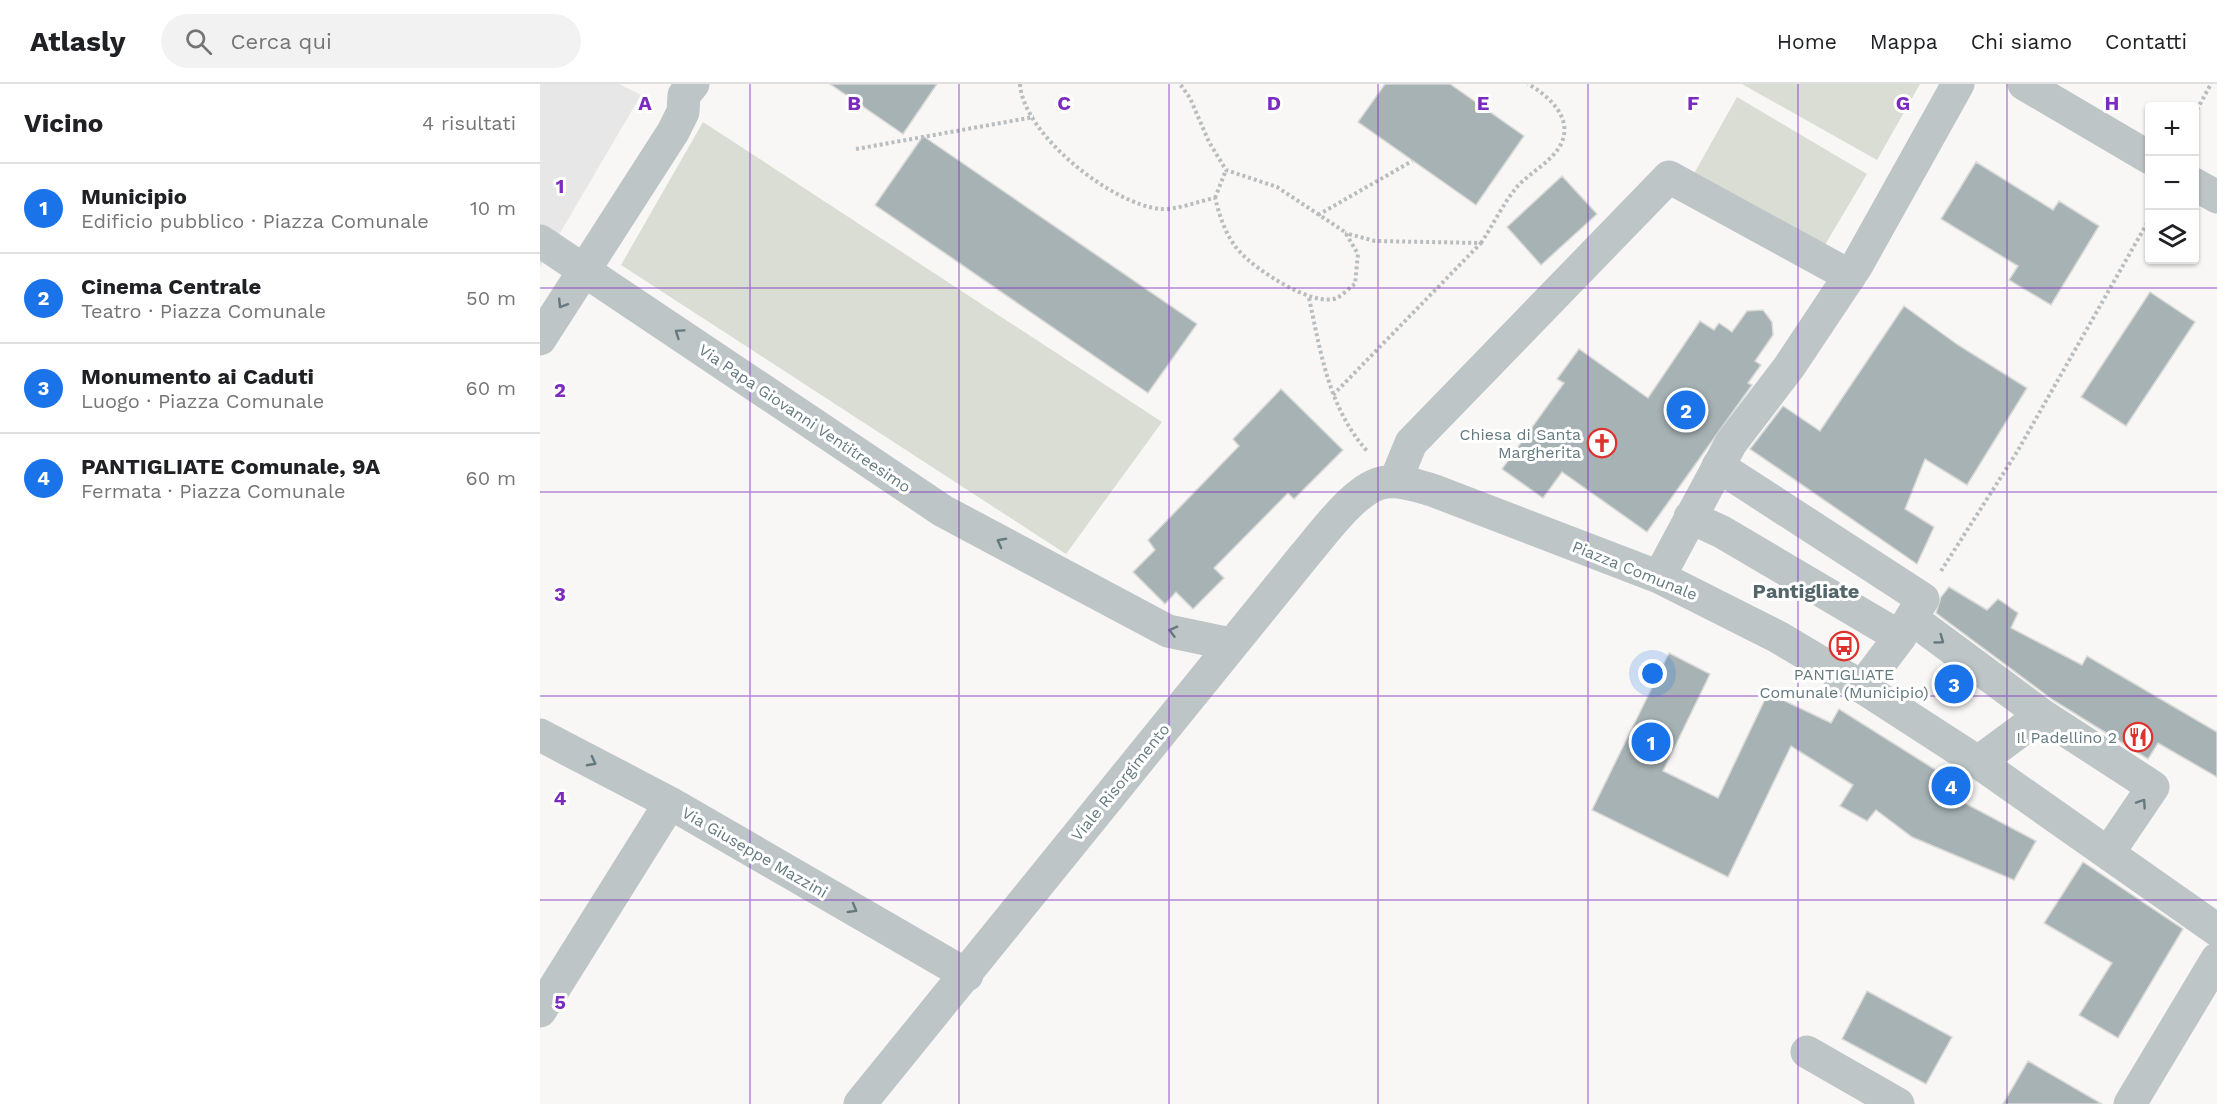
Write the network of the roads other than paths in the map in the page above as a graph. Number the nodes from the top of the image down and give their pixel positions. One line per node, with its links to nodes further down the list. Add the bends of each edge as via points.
1 (1958, 84): 9 (street)
2 (2024, 84): 4 (street)
3 (683, 88): 8 (street, via 683,112 673,132)
4 (2147, 156)
5 (2199, 187): 6 (street)
6 (2217, 197)
7 (540, 241): 8 (street, Via Papa Giovanni Ventitreesimo)
8 (584, 269): 10 (street, one-way to 10); 16 (street, Via Papa Giovanni Ventitreesimo, one-way to 8, via 1168,631 943,511)
9 (1850, 276): 11 (street); 12 (street, via 1669,177 1411,443)
10 (540, 339)
11 (1718, 466): 13 (street); 15 (street, via 1746,484)
12 (1395, 482): 14 (street, Piazza Comunale, via 1432,490); 16 (street, Viale Risorgimento, via 1375,485 1353,502)
13 (1690, 517): 14 (street); 15 (street)
14 (1659, 577): 17 (street, Piazza Comunale, via 1778,637)
15 (1911, 618): 17 (street); 18 (street, one-way to 18)
16 (1230, 644): 25 (street, Viale Risorgimento)
17 (1862, 687): 20 (street, Piazza Comunale)
18 (2042, 714): 20 (street); 22 (street, one-way to 18, via 2153,787)
19 (540, 735): 21 (street, Via Giuseppe Mazzini, one-way to 21)
20 (1978, 762): 22 (street, Piazza Comunale)
21 (669, 803): 25 (street, Via Giuseppe Mazzini, one-way to 25); 26 (street)
22 (2109, 852): 23 (street, Piazza Comunale)
23 (2217, 930)
24 (2217, 959): 30 (street)
25 (967, 975): 28 (street, Viale Risorgimento)
26 (540, 1011)
27 (1807, 1052): 29 (street)
28 (860, 1104)
29 (1898, 1104)
30 (2130, 1104)

